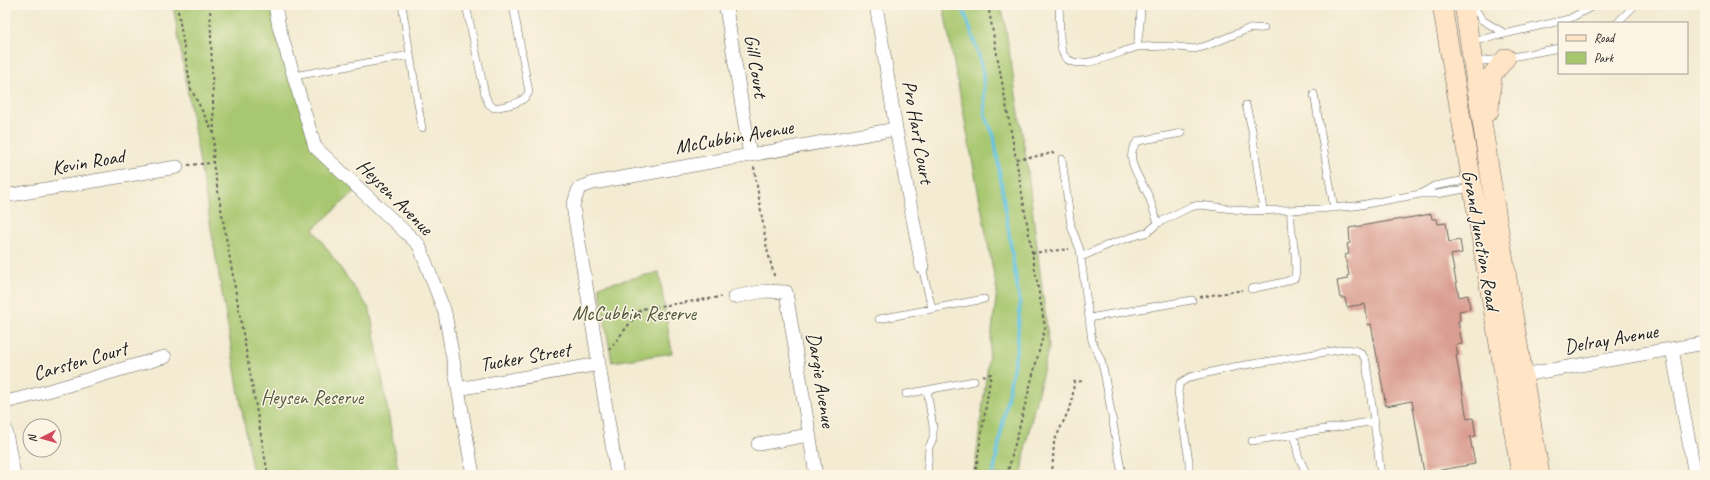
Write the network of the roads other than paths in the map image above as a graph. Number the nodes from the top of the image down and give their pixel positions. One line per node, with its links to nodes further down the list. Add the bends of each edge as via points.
1 (275, 5): 25 (street, Heysen Avenue)
2 (402, 5): 21 (lane)
3 (466, 5): 4 (lane, via 485,94 488,103 494,108 517,103 525,99 529,92)
4 (513, 5)
5 (876, 5): 29 (street, Pro Hart Court)
6 (1059, 5): 19 (lane, via 1062,52 1071,62 1086,63)
7 (1141, 5): 19 (lane)
8 (1442, 5): 18 (main road, Grand Junction Road)
9 (1464, 5): 17 (main road, Grand Junction Road)
10 (1474, 5): 16 (lane, via 1482,20)
11 (1595, 5): 16 (lane, via 1569,19)
12 (1635, 5): 14 (lane)
13 (726, 8): 32 (street, Gill Court)
14 (1618, 22)
15 (1264, 28): 19 (lane, via 1248,30 1194,49 1171,46)
16 (1504, 33): 17 (lane)
17 (1470, 42): 18 (main road); 23 (main road, Grand Junction Road)
18 (1449, 45): 24 (main road, Grand Junction Road)
19 (1137, 47)
20 (1558, 48): 22 (lane)
21 (410, 55): 25 (lane); 28 (lane)
22 (1506, 58): 23 (lane); 31 (main road, via 1496,69 1490,82)
23 (1473, 62): 24 (main road); 31 (main road, Grand Junction Road)
24 (1452, 66): 35 (main road, Grand Junction Road)
25 (294, 76): 57 (street, Heysen Avenue, via 315,147 419,245 445,313)
26 (1314, 94): 37 (lane)
27 (1246, 105): 38 (lane)
28 (422, 128)
29 (896, 128): 32 (street, McCubbin Avenue); 42 (street, Pro Hart Court)
30 (1182, 133): 40 (lane, via 1138,141 1131,152 1135,172 1149,197)
31 (1487, 151): 54 (main road, Grand Junction Road)
32 (750, 155): 53 (street, McCubbin Avenue, via 592,183 579,188 573,206)
33 (1062, 159): 41 (lane, via 1071,226)
34 (177, 167): 36 (street, Kevin Road)
35 (1471, 184): 37 (lane, via 1437,194 1420,194); 55 (main road, Grand Junction Road)
36 (5, 196)
37 (1334, 208): 39 (lane)
38 (1263, 210): 39 (lane); 40 (lane, via 1200,205 1190,207)
39 (1291, 210): 43 (lane, via 1295,278)
40 (1158, 224): 41 (lane, via 1148,232 1110,244)
41 (1082, 257): 48 (lane)
42 (922, 267): 47 (lane)
43 (1251, 288)
44 (734, 297): 64 (street, Dargie Avenue, via 765,291 780,292)
45 (984, 299): 47 (lane)
46 (1192, 300): 48 (lane)
47 (932, 309): 49 (lane)
48 (1089, 318): 73 (lane, via 1092,341 1101,360 1105,377)
49 (879, 319)
50 (1705, 343): 51 (street, Delray Avenue)
51 (1672, 349): 54 (street, Delray Avenue); 78 (street)
52 (165, 357): 60 (street, Carsten Court, via 107,372 42,394)
53 (599, 364): 57 (street, Tucker Street); 70 (street)
54 (1523, 374): 55 (main road); 67 (main road, Grand Junction Road)
55 (1504, 378): 77 (main road, Grand Junction Road)
56 (974, 381): 58 (lane)
57 (458, 390): 69 (street, Heysen Avenue)
58 (927, 390): 59 (lane); 72 (lane, via 933,439 928,447)
59 (906, 394)
60 (5, 402)
61 (1375, 421): 63 (lane); 74 (lane, via 1366,361 1357,350 1330,351 1190,377 1180,383 1178,392); 76 (lane)
62 (5, 428): 68 (street)
63 (1294, 434): 65 (lane); 75 (lane, via 1298,455)
64 (810, 435): 66 (street); 71 (street, Dargie Avenue)
65 (1252, 441)
66 (758, 444)
67 (1540, 474)
68 (14, 475)
69 (473, 475)
70 (617, 475)
71 (816, 475)
72 (927, 475)
73 (1122, 475)
74 (1189, 475)
75 (1307, 475)
76 (1381, 475)
77 (1521, 475)
78 (1695, 475)

